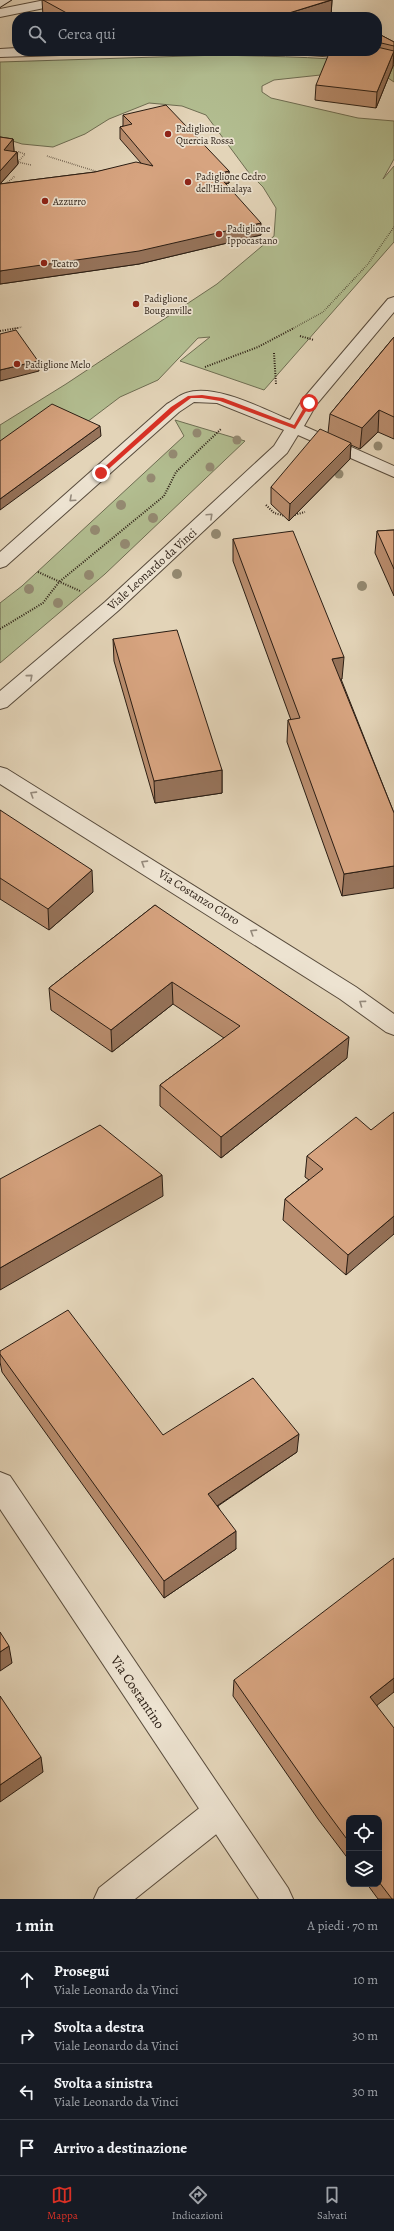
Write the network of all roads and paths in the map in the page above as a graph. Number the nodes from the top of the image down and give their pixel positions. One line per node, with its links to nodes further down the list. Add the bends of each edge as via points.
1 (5, 0): 3 (street)
2 (64, 0): 4 (street)
3 (0, 3)
4 (0, 13)
5 (0, 53): 6 (street)
6 (12, 53)
7 (371, 56): 8 (street)
8 (394, 61)
9 (47, 156): 12 (path)
10 (11, 161): 11 (path, via 19,152 25,154 18,162)
11 (31, 165)
12 (99, 172)
13 (16, 176): 14 (path, via 4,184)
14 (6, 187)
15 (394, 227): 22 (path, via 368,264 323,312 258,347)
16 (394, 302): 25 (street, Viale Leonardo da Vinci, via 309,403)
17 (22, 327): 18 (path)
18 (0, 332)
19 (300, 336): 20 (path)
20 (314, 340)
21 (274, 353): 23 (path)
22 (205, 367)
23 (276, 384)
24 (223, 427): 31 (path, via 176,472 164,496)
25 (295, 428): 26 (street); 29 (street, one-way to 29, via 221,399 196,396 184,400); 34 (street, Viale Leonardo da Vinci, one-way to 25, via 112,606 242,486 281,449)
26 (394, 472)
27 (264, 501): 28 (path, via 269,510 279,515 292,517)
28 (305, 512)
29 (0, 562)
30 (38, 572): 31 (path)
31 (59, 582): 32 (path); 33 (path, via 42,603)
32 (80, 591)
33 (0, 630)
34 (0, 702)
35 (0, 774): 36 (street, Via Costanzo Cloro, one-way to 35, via 348,993)
36 (394, 1026)
37 (0, 1485): 38 (street, Via Costantino)
38 (218, 1813): 39 (street); 40 (street, Via Costantino)
39 (110, 1899)
40 (277, 1899)

